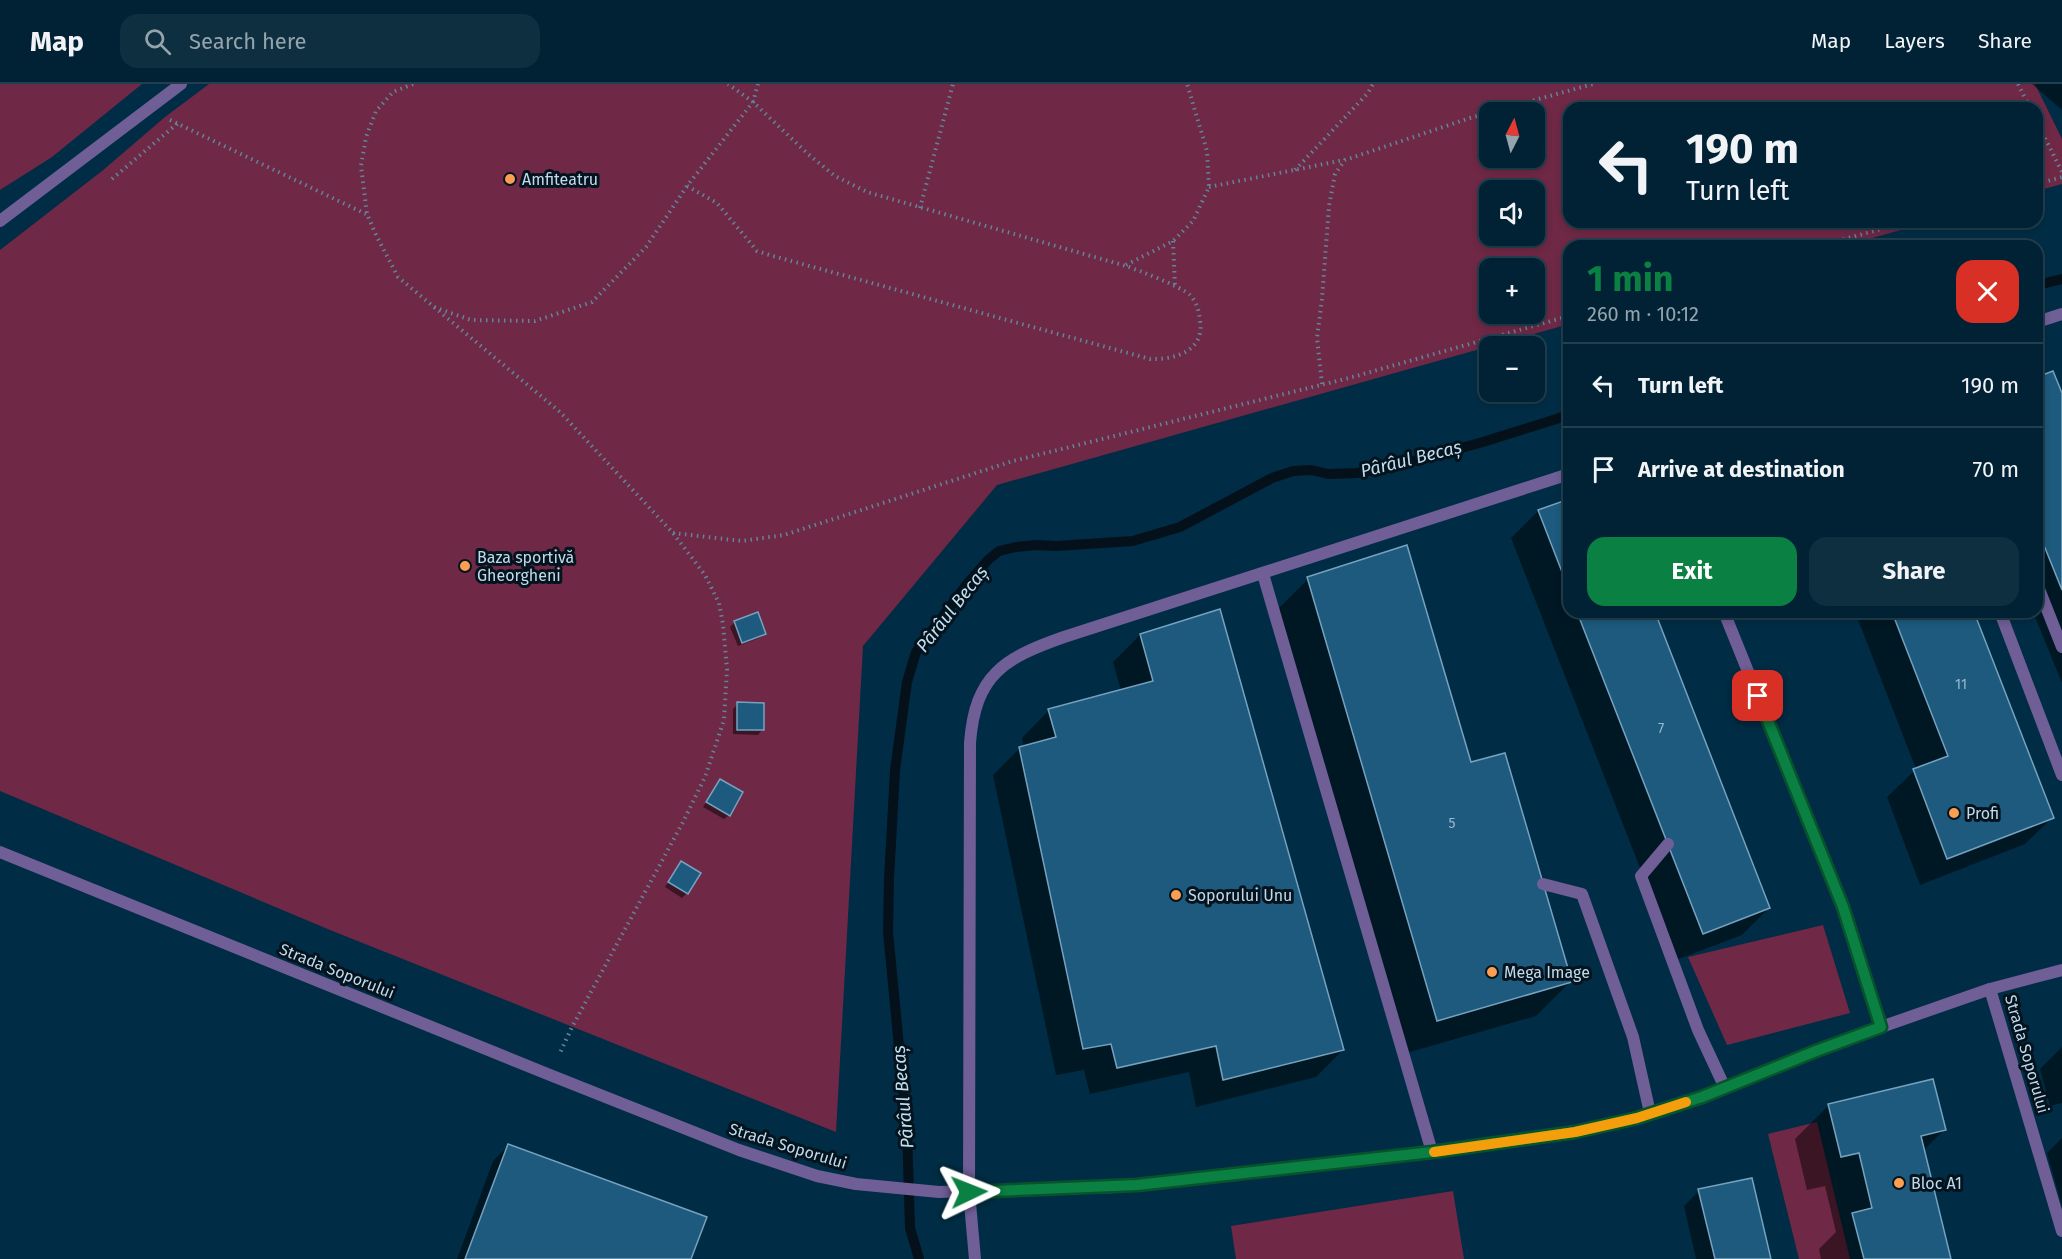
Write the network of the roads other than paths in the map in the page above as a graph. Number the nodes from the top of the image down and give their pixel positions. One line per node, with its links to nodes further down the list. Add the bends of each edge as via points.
1 (181, 84): 2 (street)
2 (0, 221)
3 (2062, 314): 4 (street)
4 (2043, 320)
5 (1563, 476): 6 (street)
6 (1263, 574): 20 (street); 21 (street, via 1034,648 1000,668 982,690 970,743)
7 (2043, 599): 10 (street)
8 (1726, 618): 17 (street, via 1843,907)
9 (2002, 618): 11 (street)
10 (2062, 646)
11 (2062, 775)
12 (1668, 844): 18 (street, via 1641,876 1698,1030)
13 (0, 852): 21 (street, Strada Soporului, via 739,1150 817,1176 856,1184)
14 (1544, 884): 19 (street, via 1582,894 1633,1037)
15 (2062, 970): 16 (street, Strada Soporului)
16 (1990, 989): 17 (street, Strada Soporului); 22 (street, Strada Soporului)
17 (1881, 1027): 18 (street, Strada Soporului)
18 (1725, 1088): 19 (street, Strada Soporului)
19 (1650, 1113): 20 (street, Strada Soporului, via 1575,1132)
20 (1432, 1152): 21 (street, Strada Soporului, via 1116,1187)
21 (969, 1192): 23 (street)
22 (2062, 1231)
23 (975, 1259)

